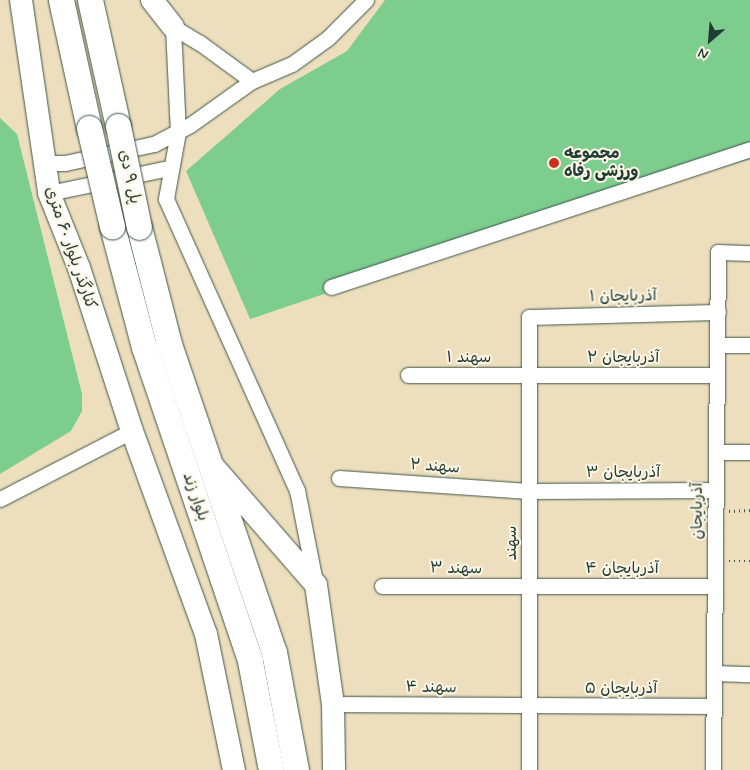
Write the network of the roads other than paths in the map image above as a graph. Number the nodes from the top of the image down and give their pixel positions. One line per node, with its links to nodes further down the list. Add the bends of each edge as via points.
1 (21, 0): 10 (main road, کنارگذر بلوار ۶۰ متری)
2 (61, 0): 13 (main road, پل ۹ دی, bridge)
3 (90, 0): 14 (main road, پل ۹ دی, bridge)
4 (152, 0): 6 (main road)
5 (366, 0): 7 (street, via 328,38 292,64)
6 (173, 28): 7 (street, via 200,43); 8 (street)
7 (252, 82): 8 (street)
8 (178, 132): 10 (street, via 154,144 65,163); 11 (street)
9 (750, 149): 16 (street)
10 (44, 163): 12 (main road, کنارگذر بلوار ۶۰ متری)
11 (169, 168): 12 (street); 32 (street, via 166,199 298,490)
12 (49, 193): 24 (main road, کنارگذر بلوار ۶۰ متری, via 79,268)
13 (112, 226): 42 (main road, بلوار زند, via 144,347 247,652)
14 (140, 227): 27 (main road, بلوار زند, via 169,344)
15 (750, 253): 17 (street, آذربایجان, via 718,252)
16 (331, 287)
17 (718, 312): 18 (street, آذربایجان ۱); 19 (street, آذربایجان)
18 (530, 316): 22 (street, سهند)
19 (717, 345): 20 (street); 23 (street, آذربایجان)
20 (750, 345)
21 (408, 375): 22 (street, سهند ۱)
22 (530, 375): 23 (street, آذربایجان ۲); 30 (street, سهند)
23 (717, 375): 25 (street, آذربایجان)
24 (132, 431): 31 (street); 41 (main road, کنارگذر بلوار ۶۰ متری, via 206,634)
25 (716, 452): 26 (street); 29 (street, آذربایجان)
26 (750, 452)
27 (211, 463): 32 (main road); 43 (main road, بلوار زند, via 274,652)
28 (339, 478): 30 (street, سهند ۲)
29 (716, 490): 30 (street, آذربایجان ۳); 34 (street, آذربایجان)
30 (529, 491): 35 (street, سهند)
31 (0, 499)
32 (316, 586): 38 (main road)
33 (382, 586): 35 (street, سهند ۳)
34 (715, 586): 35 (street, آذربایجان ۴); 36 (street, آذربایجان)
35 (529, 588): 39 (street, سهند)
36 (714, 673): 37 (street); 40 (street, آذربایجان)
37 (750, 674)
38 (333, 704): 39 (street, سهند ۴); 44 (main road)
39 (529, 706): 40 (street, آذربایجان ۵); 45 (street, سهند)
40 (714, 706): 46 (street, آذربایجان)
41 (234, 770)
42 (271, 770)
43 (296, 770)
44 (334, 770)
45 (529, 770)
46 (713, 770)

